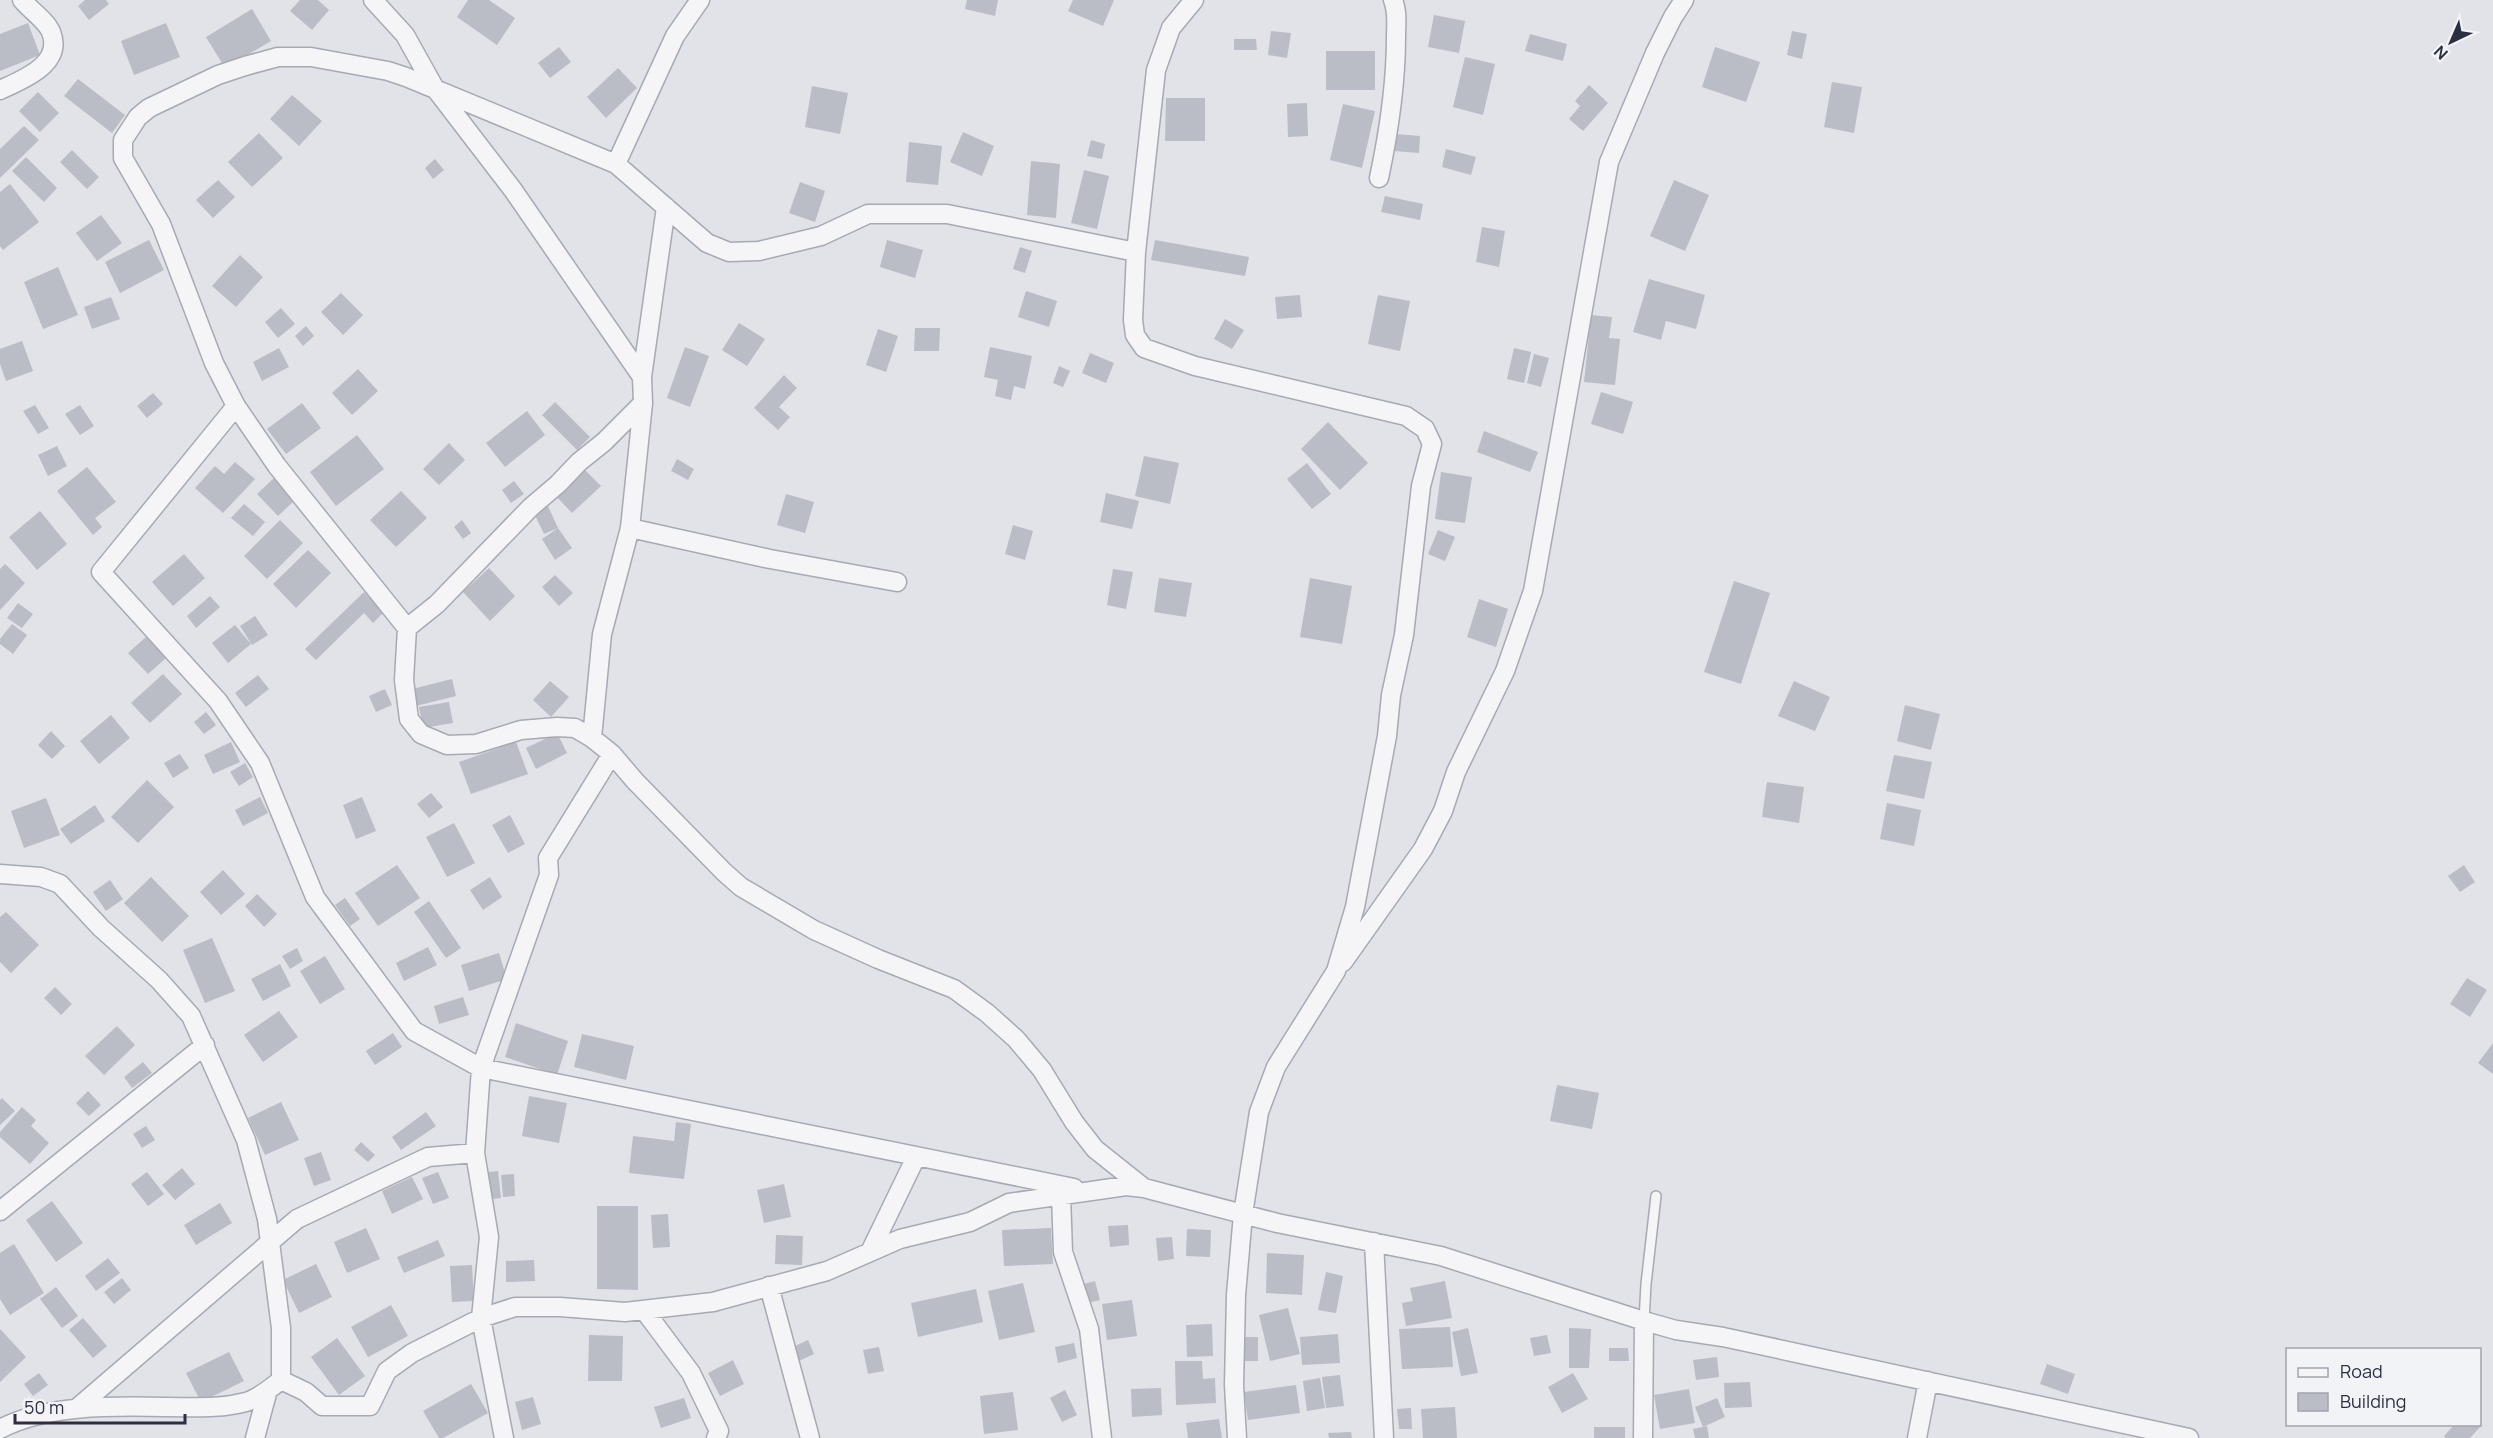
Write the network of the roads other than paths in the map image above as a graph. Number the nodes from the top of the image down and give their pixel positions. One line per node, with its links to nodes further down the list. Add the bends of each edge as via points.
1 (22, 0): 8 (street, via 50,30 54,45 50,59 28,78)
2 (373, 0): 7 (street, via 405,35)
3 (700, 0): 9 (street, via 675,36)
4 (1194, 0): 12 (street, via 1171,28 1156,70)
5 (1393, 0): 10 (street, via 1396,57 1391,121)
6 (1684, 0): 22 (street, via 1655,53 1609,162 1533,591 1505,671 1423,849)
7 (434, 87): 9 (street); 13 (street, via 513,190); 15 (street, via 388,70 311,57 278,57 218,75 159,102 138,117 123,140 123,158 161,224 214,363)
8 (0, 90)
9 (616, 164): 11 (street)
10 (1379, 177)
11 (666, 207): 12 (street, via 707,243 729,252 759,250 821,236 868,214 947,214); 13 (street)
12 (1136, 252): 22 (street, via 1133,320 1135,335 1144,348 1195,366 1406,416 1425,429 1432,444 1421,486 1404,635 1387,736 1355,907)
13 (642, 377): 14 (street)
14 (643, 404): 16 (street); 18 (street, via 531,507 437,604)
15 (236, 406): 18 (street, via 277,466); 24 (street, via 101,572 218,701 236,727 260,763 315,897 414,1031)
16 (630, 528): 17 (street); 19 (street, via 602,634)
17 (897, 582)
18 (407, 628): 19 (street, via 405,689 409,719 421,734 447,745 476,744 521,730 557,727 575,728)
19 (592, 738): 20 (street)
20 (612, 754): 24 (street, via 548,858 549,875); 27 (street, via 741,886 813,930 954,989 987,1012 1042,1070 1095,1149)
21 (0, 874): 23 (street, via 60,884 159,980 191,1016)
22 (1336, 971): 32 (street, via 1273,1076 1259,1112)
23 (205, 1045): 31 (street); 33 (street, via 246,1140)
24 (481, 1068): 25 (street); 26 (street)
25 (475, 1153): 33 (street, via 428,1157 297,1220); 38 (street, via 489,1237)
26 (916, 1157): 28 (street); 35 (street)
27 (1144, 1188): 28 (street); 32 (street)
28 (1090, 1191): 29 (street)
29 (1061, 1195): 35 (street, via 1009,1203 970,1222 900,1239); 48 (street, via 1063,1252 1089,1329)
30 (1656, 1196): 39 (lane)
31 (0, 1211)
32 (1243, 1215): 34 (street); 49 (street, via 1236,1295)
33 (270, 1242): 41 (street, via 281,1328); 42 (street)
34 (1374, 1242): 39 (street, via 1441,1256); 50 (street)
35 (870, 1252): 36 (street, via 827,1271)
36 (769, 1286): 37 (street, via 713,1302); 47 (street)
37 (644, 1310): 38 (street, via 515,1307); 46 (street, via 691,1373 719,1431)
38 (481, 1318): 41 (street, via 412,1353 387,1371 370,1406 322,1406 306,1392); 45 (street)
39 (1644, 1321): 40 (street); 51 (street)
40 (1928, 1381): 52 (street); 53 (street)
41 (274, 1385): 42 (street, via 248,1402 219,1407); 44 (street)
42 (76, 1409): 43 (street, via 34,1415)
43 (0, 1429)
44 (255, 1438)
45 (504, 1438)
46 (716, 1438)
47 (810, 1438)
48 (1102, 1438)
49 (1237, 1438)
50 (1384, 1438)
51 (1643, 1438)
52 (1917, 1438)
53 (2189, 1438)

